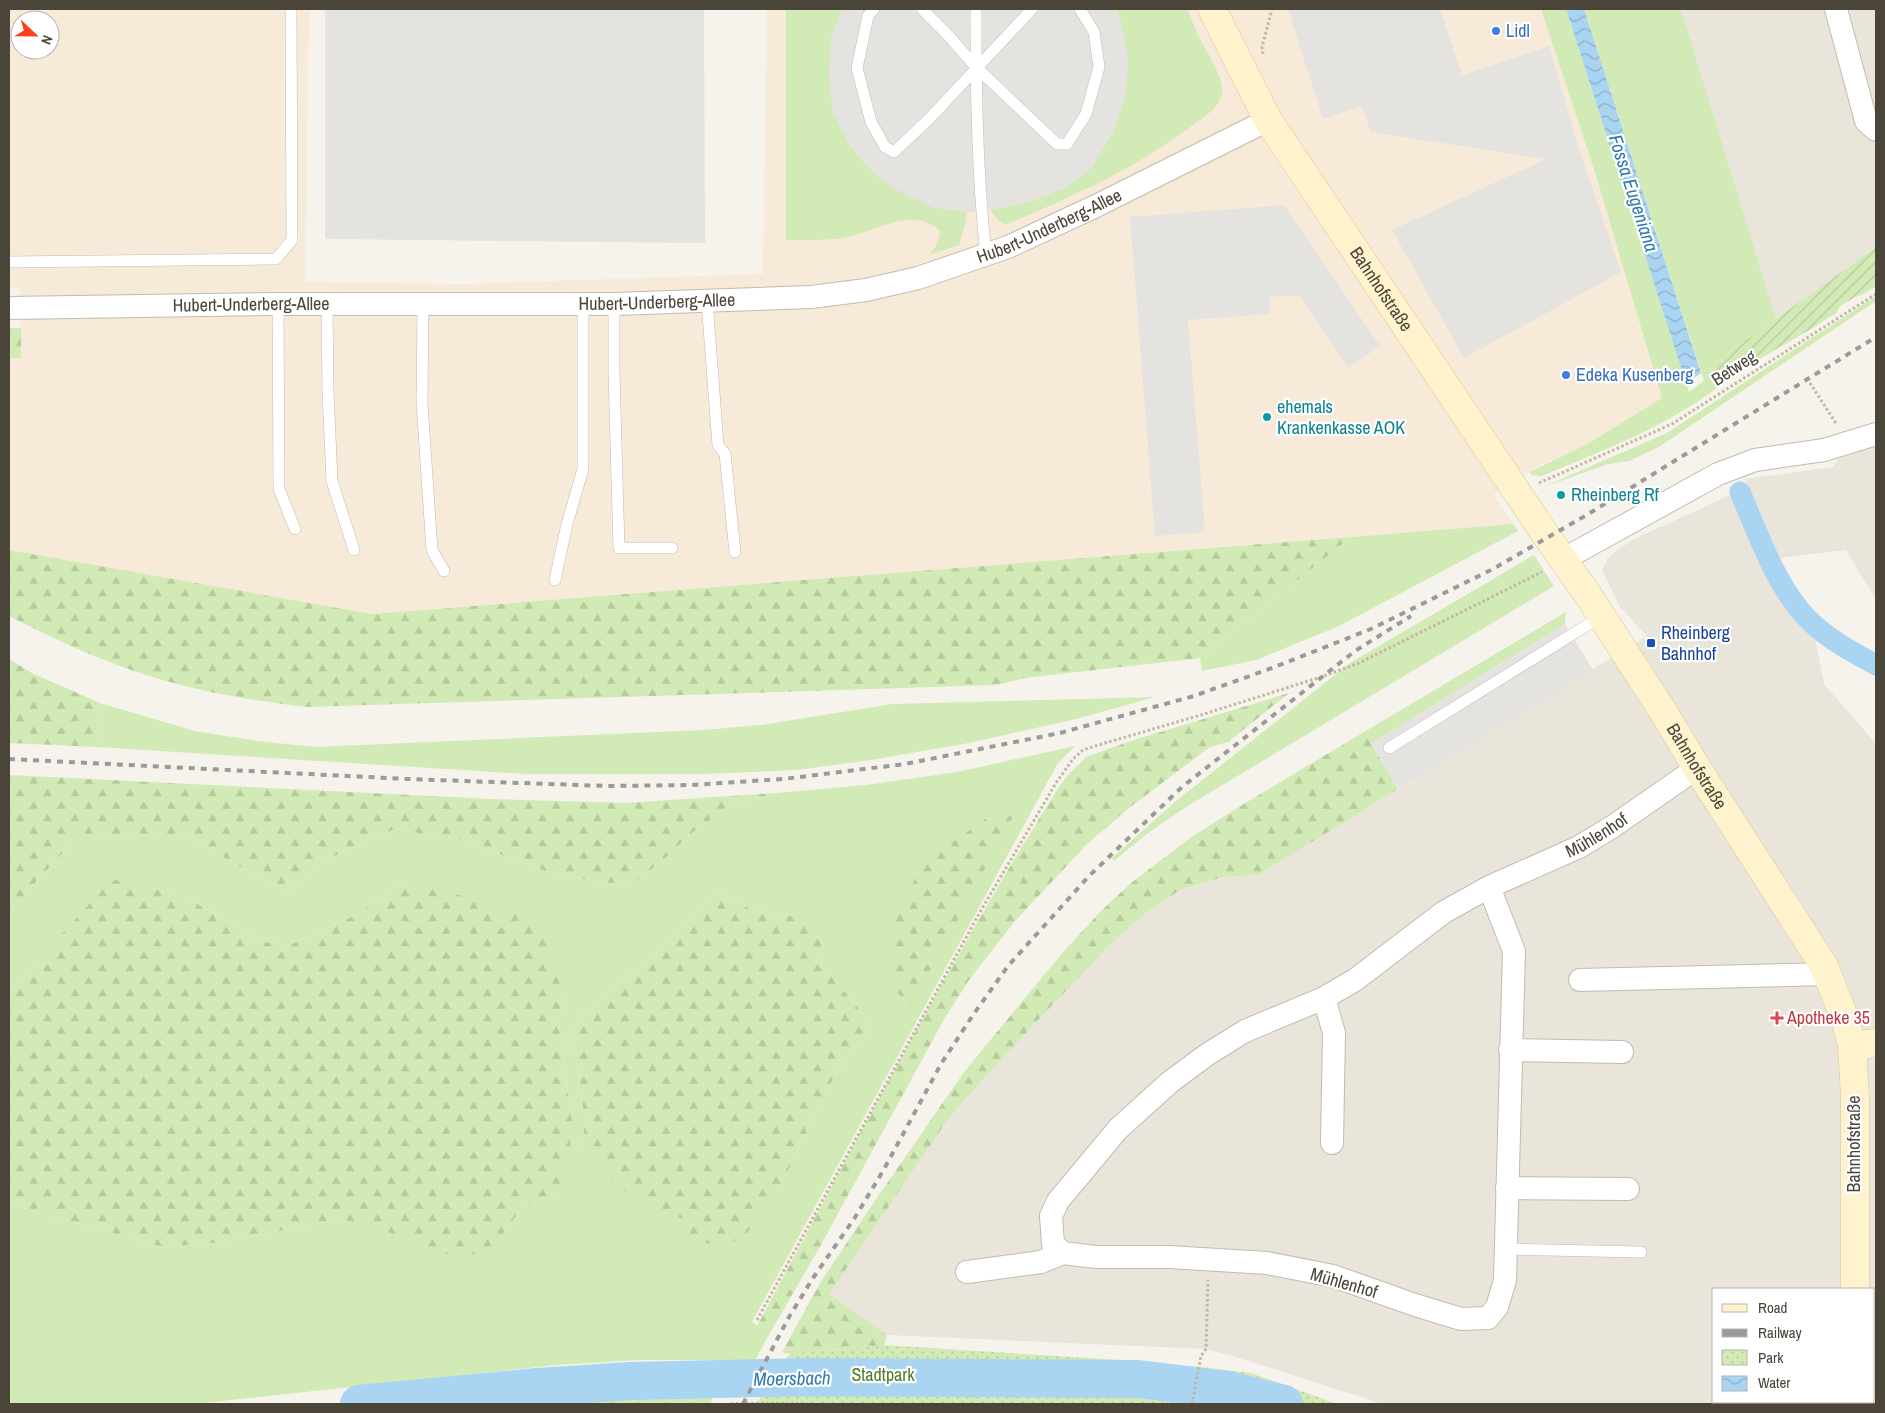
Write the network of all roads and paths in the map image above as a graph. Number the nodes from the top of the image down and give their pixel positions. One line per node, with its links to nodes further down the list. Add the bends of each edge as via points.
1 (291, 9): 13 (lane, via 292,240 276,259)
2 (874, 9): 9 (lane, via 868,16 857,68 871,122 885,147 894,152)
3 (922, 9): 9 (lane)
4 (976, 9): 9 (lane)
5 (1032, 9): 9 (lane)
6 (1080, 9): 9 (lane, via 1094,32 1099,67 1086,114 1067,144 1057,144)
7 (1212, 9): 10 (street, Bahnhofstraße)
8 (1836, 9): 11 (street, via 1866,121)
9 (976, 67): 12 (lane, via 980,202)
10 (1268, 120): 12 (street, Hubert-Underberg-Allee, via 1096,206); 23 (street, Bahnhofstraße)
11 (1876, 130)
12 (986, 255): 15 (street, Hubert-Underberg-Allee, via 918,278 866,290 811,297)
13 (9, 262)
14 (1876, 294): 23 (path, Betweg, via 1672,424)
15 (707, 301): 19 (street, Hubert-Underberg-Allee); 27 (lane, via 718,445 725,454)
16 (583, 303): 18 (street, Hubert-Underberg-Allee); 19 (street, Hubert-Underberg-Allee); 30 (lane, via 583,469)
17 (278, 304): 20 (street, Hubert-Underberg-Allee); 21 (street, Hubert-Underberg-Allee); 24 (lane, via 279,489)
18 (423, 304): 20 (street, Hubert-Underberg-Allee); 29 (lane, via 422,404 432,550)
19 (614, 304): 25 (lane, via 619,548)
20 (327, 305): 26 (lane, via 332,481)
21 (9, 308)
22 (1876, 434): 28 (street, via 1824,450 1735,466)
23 (1518, 493): 28 (street, Bahnhofstraße)
24 (295, 529)
25 (672, 548)
26 (354, 550)
27 (735, 552)
28 (1564, 559): 31 (street, Bahnhofstraße); 50 (path, via 1359,663 1095,746 1073,759 1056,782 980,912)
29 (444, 571)
30 (555, 580)
31 (1602, 616): 32 (lane); 33 (street, Bahnhofstraße)
32 (1389, 748)
33 (1697, 768): 34 (street, Mühlenhof, via 1579,847); 35 (street, Bahnhofstraße)
34 (1488, 886): 37 (street, Mühlenhof, via 1444,912 1355,980); 39 (street, Mühlenhof, via 1514,951)
35 (1827, 974): 36 (street); 38 (street, Bahnhofstraße, via 1845,1019)
36 (1580, 980)
37 (1324, 998): 41 (street, via 1334,1033); 46 (street, Mühlenhof, via 1245,1032 1208,1054 1170,1082 1118,1129 1058,1201 1051,1216 1053,1244)
38 (1864, 1045): 48 (street, Bahnhofstraße, via 1855,1096)
39 (1510, 1050): 40 (street); 42 (street, Mühlenhof)
40 (1622, 1052)
41 (1332, 1143)
42 (1507, 1188): 43 (street); 44 (street, Mühlenhof)
43 (1628, 1189)
44 (1505, 1249): 45 (lane); 46 (street, Mühlenhof, via 1505,1280 1497,1307 1488,1318 1475,1320 1415,1305 1333,1276 1267,1263)
45 (1641, 1252)
46 (1063, 1253): 47 (street, Mühlenhof, via 1041,1262)
47 (968, 1272)
48 (1855, 1288)
49 (1207, 1304): 53 (path, via 1206,1348 1201,1356)
50 (757, 1320)
51 (731, 1404): 52 (path)
52 (808, 1404)
53 (1192, 1404)

